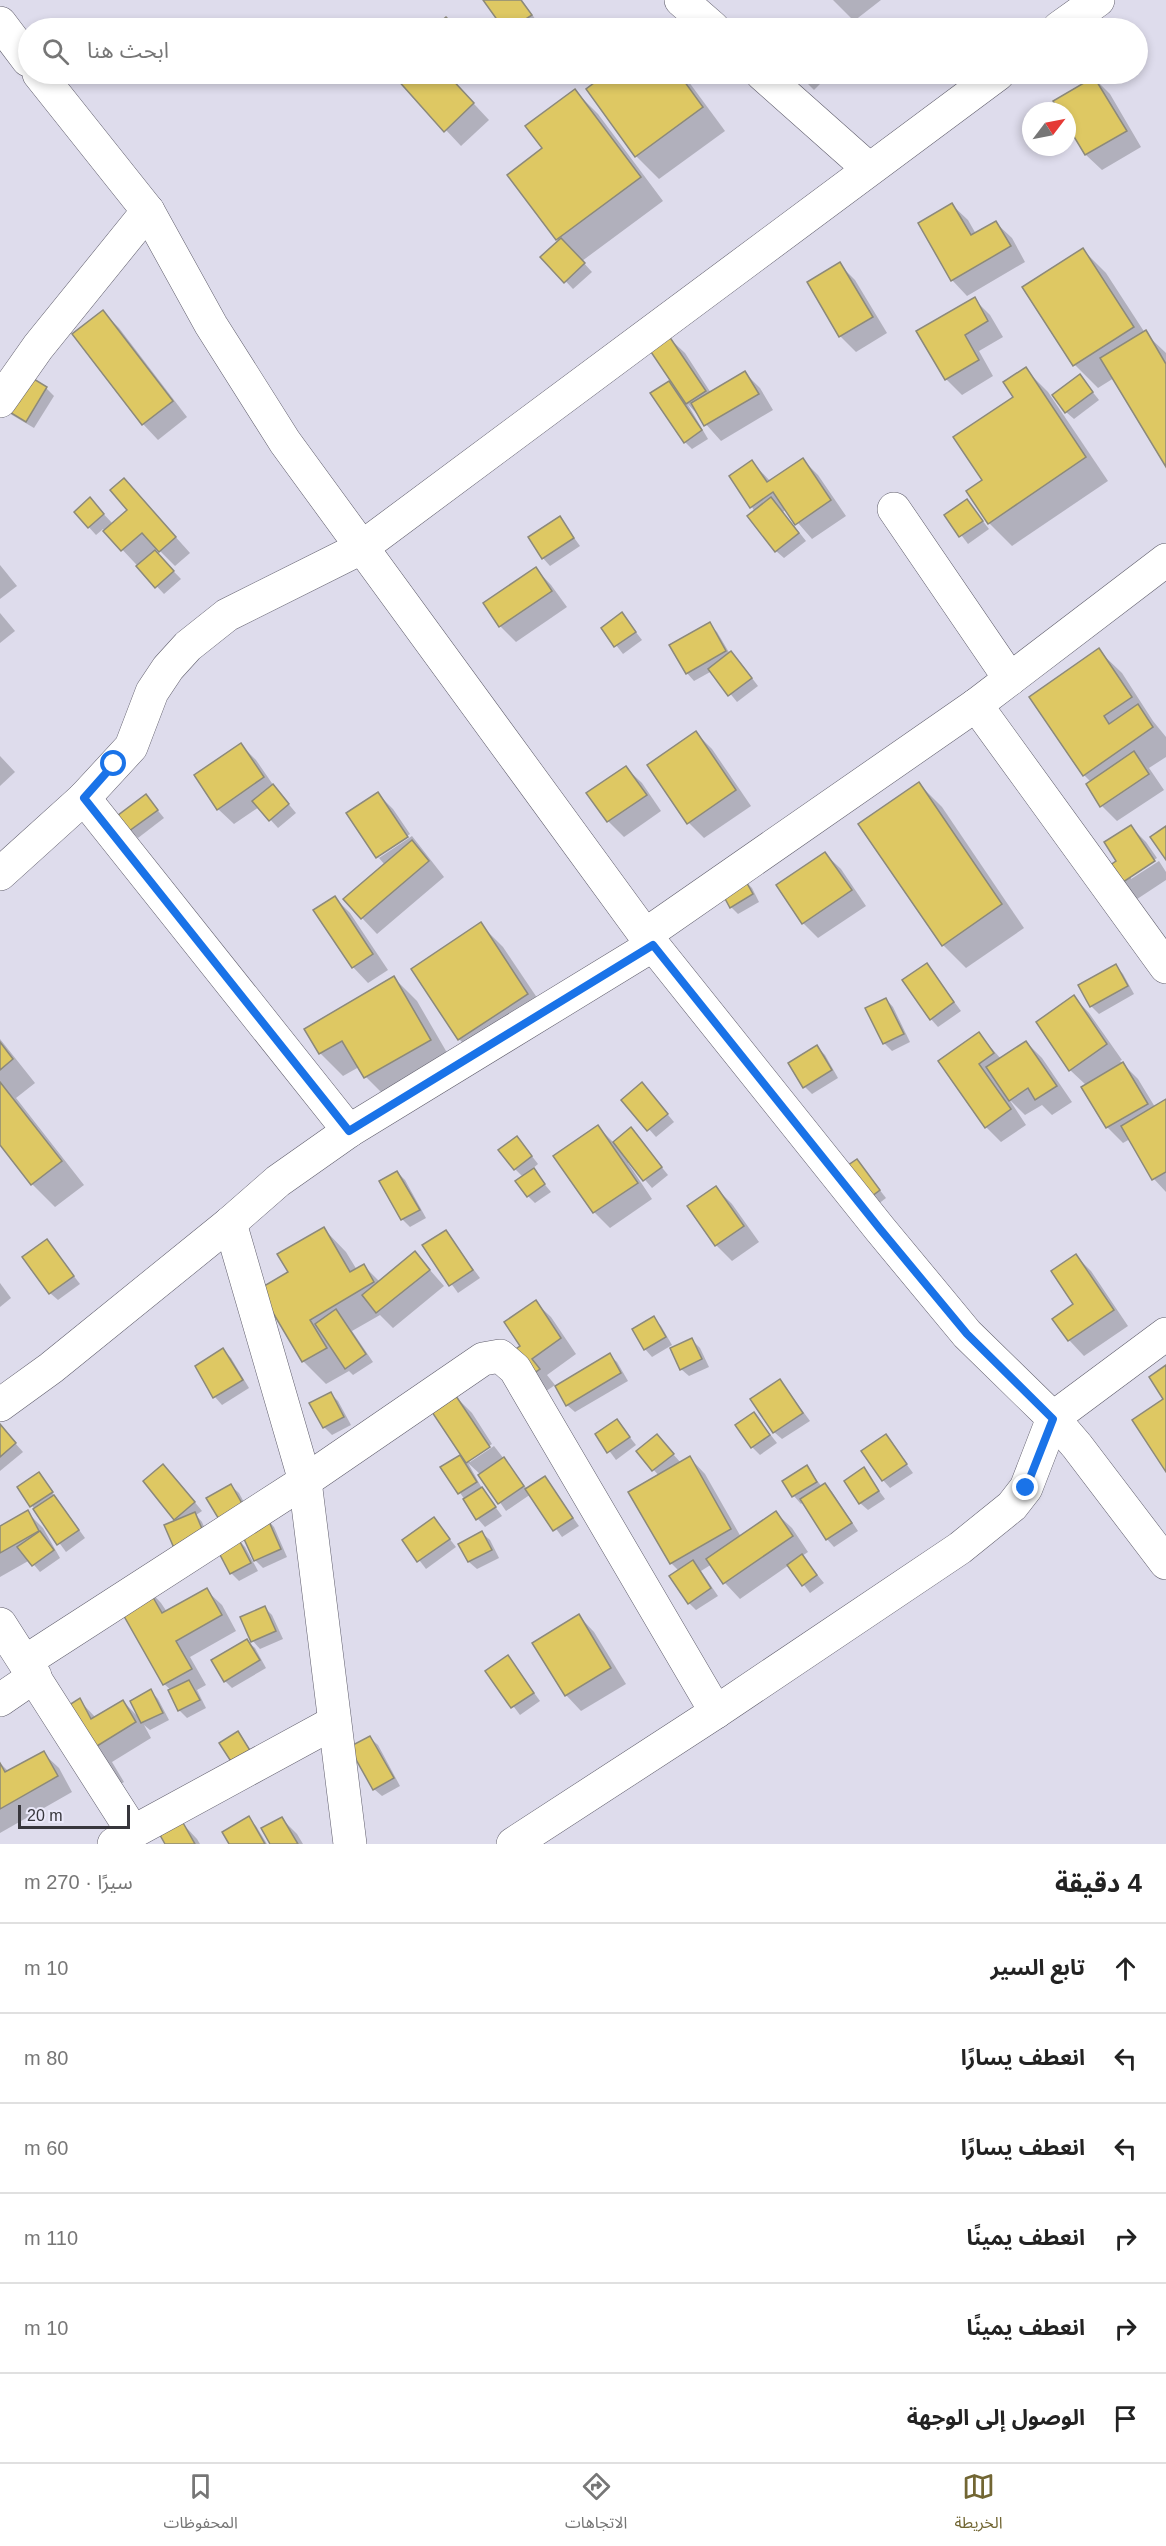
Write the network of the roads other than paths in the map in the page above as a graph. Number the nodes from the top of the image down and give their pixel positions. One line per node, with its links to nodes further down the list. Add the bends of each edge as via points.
1 (681, 0): 3 (street)
2 (1098, 0): 4 (street)
3 (702, 18)
4 (1073, 18)
5 (0, 23): 6 (street)
6 (18, 47)
7 (47, 84): 11 (street)
8 (773, 84): 10 (street)
9 (984, 84): 10 (street)
10 (868, 169): 14 (street)
11 (148, 211): 12 (street, via 38,347); 14 (street, via 249,388)
12 (0, 401)
13 (894, 509): 16 (street)
14 (361, 548): 18 (street, via 227,615 188,646 152,692 130,747); 20 (street)
15 (1166, 560): 16 (street)
16 (1010, 679): 17 (street)
17 (976, 705): 20 (street); 21 (street)
18 (84, 798): 19 (street); 22 (street)
19 (0, 874)
20 (649, 940): 22 (street); 26 (street, via 967,1334)
21 (1166, 967)
22 (349, 1131): 23 (street, via 278,1181)
23 (230, 1223): 25 (street); 27 (street)
24 (1166, 1334): 26 (street)
25 (0, 1406)
26 (1053, 1419): 28 (street); 32 (street, via 1026,1488 994,1523)
27 (305, 1481): 30 (street); 32 (street, via 483,1359 500,1356 515,1369); 33 (street)
28 (1166, 1563)
29 (0, 1624): 30 (street)
30 (30, 1669): 31 (street); 34 (street)
31 (0, 1700)
32 (716, 1712): 36 (street)
33 (333, 1723): 34 (street); 35 (street)
34 (123, 1838)
35 (350, 1844)
36 (513, 1844)

